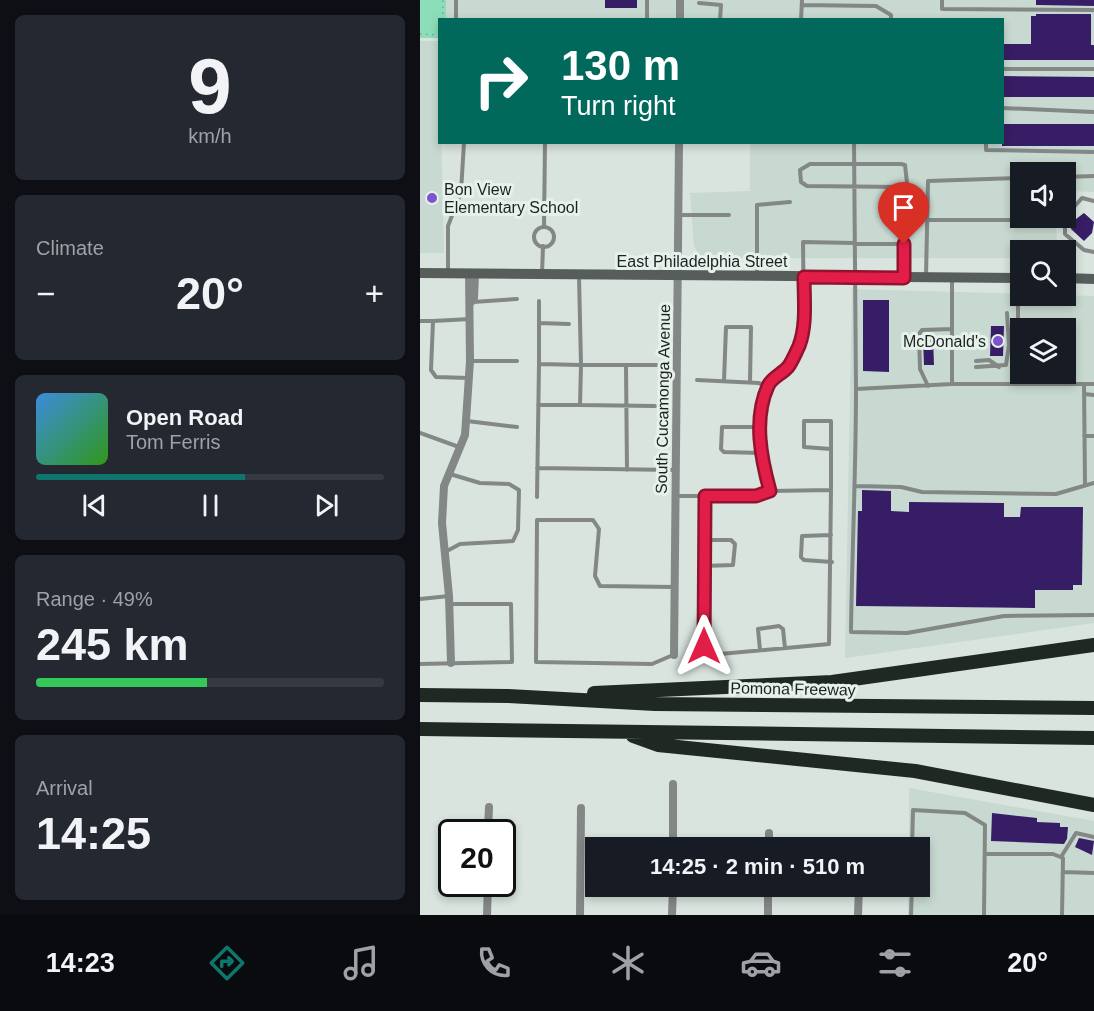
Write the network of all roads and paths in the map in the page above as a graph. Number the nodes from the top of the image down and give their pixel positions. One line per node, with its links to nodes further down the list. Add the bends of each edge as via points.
1 (443, 0): 9 (path)
2 (456, 0): 10 (lane)
3 (647, 0): 11 (lane)
4 (680, 0): 12 (street)
5 (942, 0): 8 (lane, via 942,9)
6 (802, 2): 14 (lane); 15 (lane, via 876,6)
7 (699, 3): 13 (lane, via 721,5)
8 (1094, 10)
9 (443, 18)
10 (456, 18)
11 (647, 18)
12 (680, 18)
13 (720, 18)
14 (801, 18)
15 (891, 18)
16 (420, 34): 17 (path)
17 (438, 34)
18 (1004, 69): 19 (lane)
19 (1094, 69)
20 (1004, 108): 21 (lane)
21 (1094, 112)
22 (464, 144): 48 (lane, via 461,192 448,226)
23 (545, 144): 40 (lane)
24 (679, 144): 36 (street, South Cucamonga Avenue)
25 (854, 144): 28 (lane)
26 (986, 144): 27 (lane, via 986,150)
27 (1094, 152)
28 (854, 164): 32 (lane); 32 (lane, via 810,164 800,170 799,176 807,186); 32 (lane, via 905,165 907,183 901,187)
29 (1094, 176): 30 (lane)
30 (1076, 177)
31 (1010, 178): 38 (lane, via 928,181)
32 (854, 186): 43 (lane)
33 (1094, 201): 35 (lane, via 1082,198)
34 (790, 202): 53 (lane, via 757,206)
35 (1076, 205)
36 (678, 215): 37 (lane); 52 (street, South Cucamonga Avenue)
37 (729, 215)
38 (927, 220): 39 (lane); 57 (lane)
39 (1010, 220)
40 (544, 227): 45 (lane, via 535,236); 45 (lane, via 554,237 550,245)
41 (1065, 228): 42 (lane)
42 (1071, 240)
43 (855, 243): 54 (lane, via 803,242); 55 (lane); 56 (lane, via 904,244)
44 (1076, 244): 46 (lane)
45 (543, 246): 50 (lane)
46 (1094, 252)
47 (420, 273): 48 (street, East Philadelphia Street)
48 (448, 273): 49 (street, East Philadelphia Street)
49 (472, 274): 50 (street, East Philadelphia Street); 64 (street, via 468,298)
50 (542, 275): 51 (street, East Philadelphia Street)
51 (579, 275): 52 (street, East Philadelphia Street); 76 (lane)
52 (677, 277): 53 (street, East Philadelphia Street); 110 (street, South Cucamonga Avenue)
53 (757, 277): 54 (street, East Philadelphia Street)
54 (804, 277): 55 (street, East Philadelphia Street); 91 (lane, via 804,325 799,346 788,367)
55 (855, 277): 56 (street, East Philadelphia Street); 92 (lane)
56 (904, 278): 57 (street, East Philadelphia Street)
57 (926, 278): 58 (street, East Philadelphia Street)
58 (952, 278): 59 (street, East Philadelphia Street); 71 (lane)
59 (1010, 278)
60 (1076, 278): 61 (street)
61 (1094, 279)
62 (517, 299): 64 (lane)
63 (539, 301): 69 (lane)
64 (471, 302): 66 (street)
65 (1007, 313): 80 (lane, via 1008,359 1006,365)
66 (471, 319): 68 (lane); 72 (street)
67 (420, 321): 68 (lane)
68 (433, 321): 81 (lane, via 431,370 436,377)
69 (539, 323): 70 (lane); 75 (lane)
70 (569, 324)
71 (952, 329): 85 (lane); 90 (lane, via 922,330 919,334 920,369)
72 (470, 361): 73 (lane); 81 (street)
73 (517, 361)
74 (976, 361): 80 (lane, via 989,360)
75 (539, 364): 76 (lane); 95 (lane)
76 (581, 365): 77 (lane); 96 (lane)
77 (626, 365): 78 (lane); 97 (lane)
78 (657, 365)
79 (976, 367): 80 (lane)
80 (999, 367)
81 (469, 378): 99 (street)
82 (697, 380): 83 (lane)
83 (724, 381): 84 (lane); 84 (lane, via 726,327 751,327)
84 (750, 382): 91 (lane)
85 (952, 384): 86 (lane); 90 (lane)
86 (1010, 384)
87 (1076, 384): 88 (lane)
88 (1084, 384): 89 (lane); 93 (lane)
89 (1094, 384)
90 (928, 386): 92 (lane)
91 (767, 388): 101 (lane)
92 (856, 389): 114 (lane)
93 (1084, 394): 94 (lane); 103 (lane)
94 (1094, 395)
95 (538, 405): 96 (lane); 108 (lane)
96 (580, 405): 97 (lane)
97 (626, 405): 98 (lane); 109 (lane)
98 (655, 406)
99 (466, 421): 100 (lane); 105 (street)
100 (517, 427)
101 (760, 427): 107 (lane); 107 (lane, via 722,427 721,449)
102 (420, 433): 105 (lane)
103 (1084, 436): 104 (lane); 113 (lane)
104 (1094, 436)
105 (460, 447): 111 (street)
106 (831, 449): 106 (lane, via 804,447 804,421 831,421); 115 (lane)
107 (761, 453): 116 (lane)
108 (537, 468): 109 (lane); 119 (lane)
109 (627, 470): 110 (lane)
110 (675, 470): 117 (street, South Cucamonga Avenue)
111 (449, 473): 122 (street, via 444,486 442,523); 122 (lane, via 480,483 509,484 519,490 518,530 513,541 460,544)
112 (1094, 483): 113 (lane)
113 (1085, 484): 114 (lane, via 1056,494 922,492 901,487)
114 (856, 486): 128 (lane, via 852,508 851,632 907,633 1004,616)
115 (831, 490): 116 (lane); 120 (lane)
116 (770, 491): 118 (lane, via 756,496)
117 (675, 496): 118 (lane); 125 (street, South Cucamonga Avenue)
118 (705, 496): 121 (lane)
119 (537, 497)
120 (831, 535): 123 (lane); 123 (lane, via 804,535 801,557)
121 (703, 540): 124 (lane); 124 (lane, via 731,540 735,544 733,565)
122 (445, 552): 127 (street)
123 (832, 562): 130 (lane, via 829,644)
124 (703, 566): 131 (lane, via 706,652)
125 (674, 587): 132 (street, South Cucamonga Avenue); 132 (lane, via 600,586 595,576 599,529 592,520 537,520 536,662 652,664)
126 (420, 599): 127 (lane)
127 (449, 600): 133 (street); 133 (lane, via 511,604 512,662)
128 (1094, 615)
129 (1094, 645): 136 (highway, via 832,682)
130 (786, 648): 131 (lane); 131 (lane, via 779,626 758,629)
131 (760, 650)
132 (674, 655)
133 (451, 663): 134 (lane)
134 (420, 664)
135 (420, 695): 136 (highway, Pomona Freeway)
136 (508, 696): 137 (highway, Pomona Freeway, via 655,704)
137 (1094, 708)
138 (420, 729): 139 (highway)
139 (622, 732): 140 (highway); 142 (highway, via 658,745 915,771)
140 (1094, 738)
141 (673, 784): 147 (street)
142 (1094, 805)
143 (489, 807): 145 (street)
144 (581, 808): 161 (street)
145 (489, 819)
146 (769, 833): 148 (street)
147 (673, 837)
148 (769, 837)
149 (912, 837): 151 (lane, via 913,810 965,813 985,825)
150 (1094, 837): 152 (lane, via 1076,833)
151 (985, 854): 152 (lane); 166 (lane)
152 (1061, 857): 153 (lane)
153 (1063, 872): 154 (lane); 167 (lane)
154 (1094, 873)
155 (488, 897): 160 (street)
156 (673, 897): 162 (street)
157 (768, 897): 163 (street)
158 (859, 897): 164 (street)
159 (912, 897): 165 (lane)
160 (487, 915)
161 (579, 915)
162 (672, 915)
163 (768, 915)
164 (858, 915)
165 (911, 915)
166 (984, 915)
167 (1062, 915)

